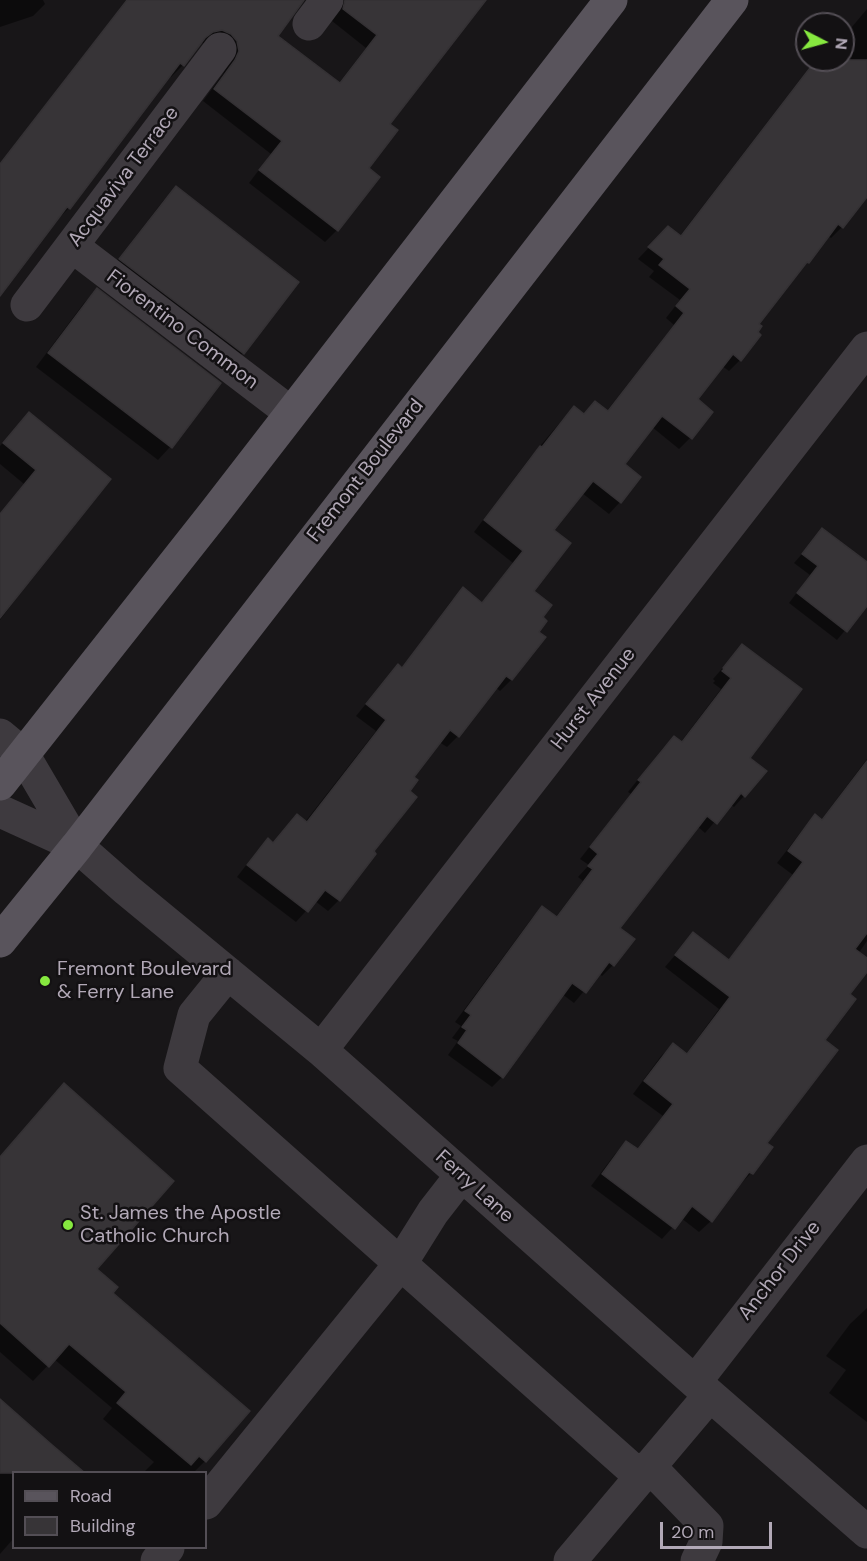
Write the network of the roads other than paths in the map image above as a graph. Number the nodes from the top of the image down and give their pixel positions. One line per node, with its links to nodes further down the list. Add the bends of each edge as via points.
1 (732, 0): 11 (main road, Fremont Boulevard)
2 (609, 1): 7 (main road)
3 (220, 49): 4 (street, Acquaviva Terrace)
4 (72, 246): 5 (street, Acquaviva Terrace); 7 (street, Fiorentino Common)
5 (27, 305)
6 (867, 348): 14 (street, Hurst Avenue)
7 (291, 413): 8 (main road)
8 (12, 744): 9 (main road); 11 (street, Ferry Lane)
9 (0, 784)
10 (0, 811): 11 (street, Ferry Lane)
11 (77, 846): 12 (main road, Fremont Boulevard); 13 (street, Ferry Lane)
12 (0, 941)
13 (228, 973): 14 (street, Ferry Lane); 17 (street, via 194,1016 180,1068)
14 (321, 1050): 16 (street, Ferry Lane)
15 (867, 1161): 18 (street, Anchor Drive)
16 (461, 1176): 17 (street); 18 (street, Ferry Lane)
17 (401, 1263): 19 (street); 20 (street)
18 (702, 1389): 19 (street, Anchor Drive); 21 (street, Ferry Lane)
19 (645, 1472): 24 (street, Anchor Drive); 25 (street, via 707,1526 706,1542)
20 (207, 1502)
21 (867, 1532)
22 (167, 1549): 23 (street)
23 (157, 1561)
24 (570, 1561)
25 (696, 1561)

